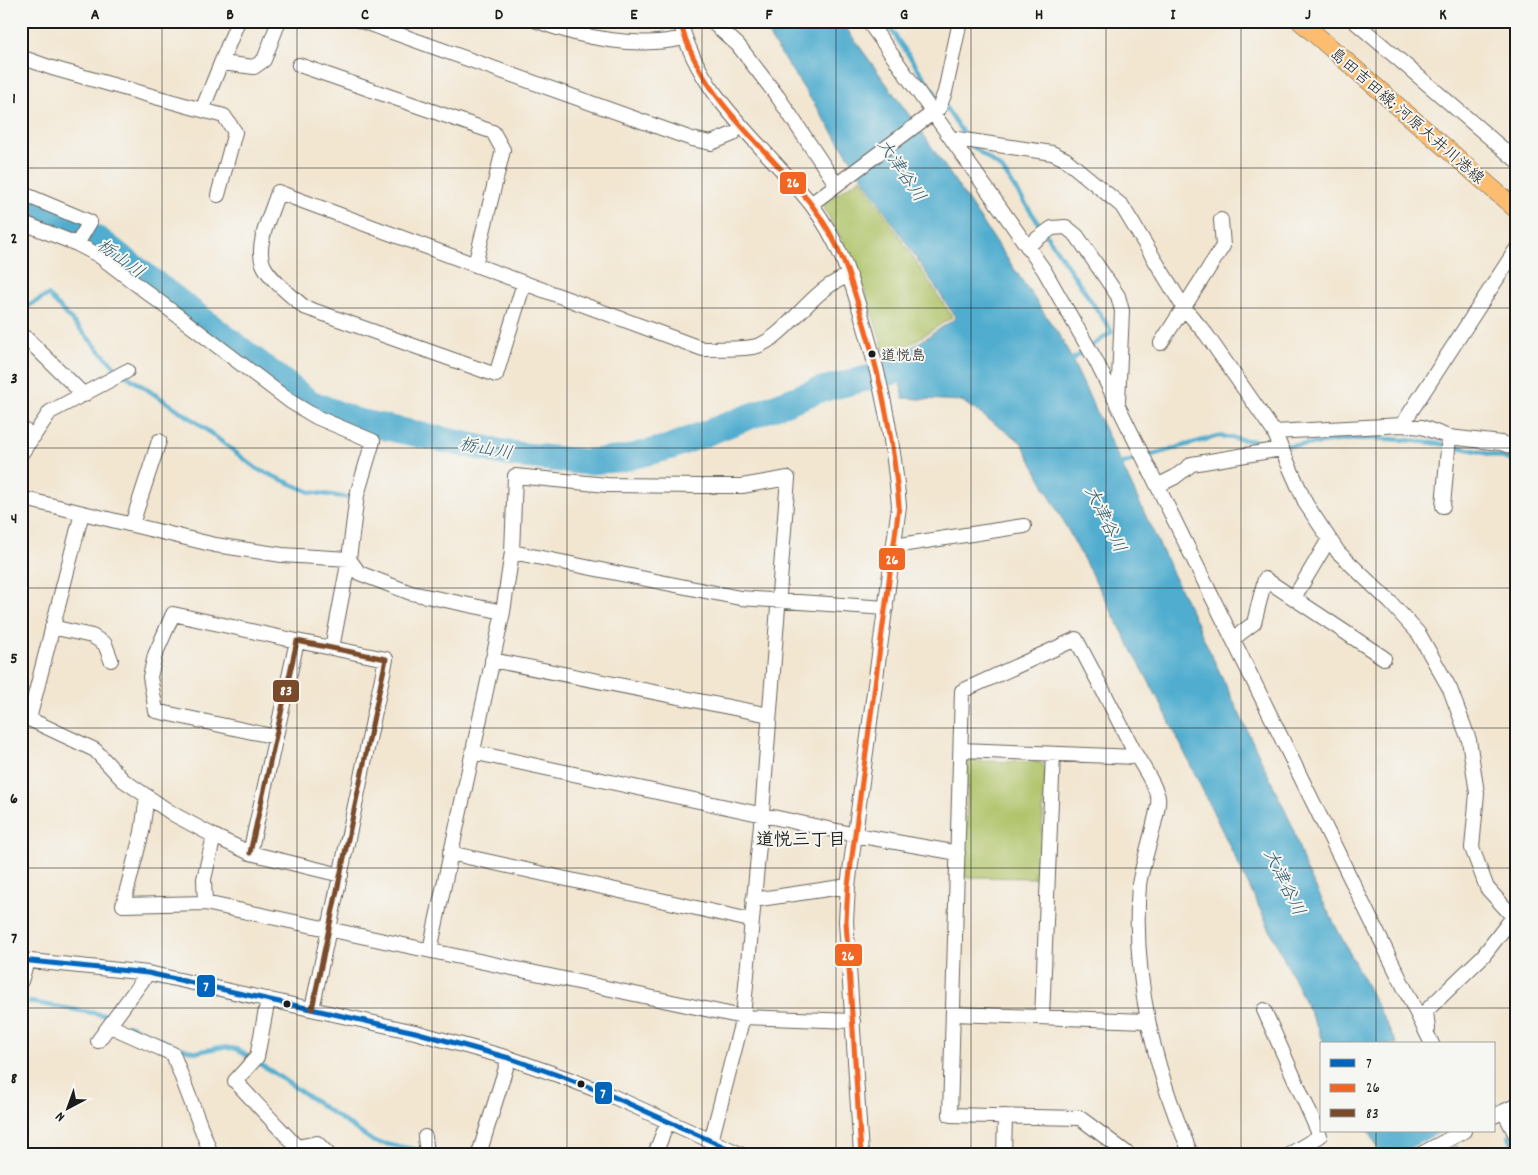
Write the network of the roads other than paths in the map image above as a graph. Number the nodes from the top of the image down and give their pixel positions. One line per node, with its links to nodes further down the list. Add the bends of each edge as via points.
1 (238, 21): 13 (street)
2 (279, 21): 13 (street, via 264,60 254,67)
3 (361, 21): 17 (street, via 692,140 711,143)
4 (537, 21): 11 (street, via 622,42 663,42)
5 (680, 21): 11 (street)
6 (711, 21): 20 (street, via 738,45)
7 (868, 21): 16 (street)
8 (960, 21): 16 (street, via 945,92)
9 (1300, 21): 24 (main road, 島田吉田線; 河原大井川港線)
10 (1354, 21): 19 (street)
11 (684, 38): 23 (street, via 702,75 741,128)
12 (21, 57): 15 (street)
13 (222, 63): 15 (street)
14 (299, 65): 30 (street, via 493,132 503,150)
15 (202, 110): 22 (street, via 224,116 235,132)
16 (934, 114): 18 (street); 20 (street)
17 (733, 134)
18 (951, 138): 28 (street); 33 (street, via 1052,153 1065,159 1122,206)
19 (1517, 161)
20 (840, 181): 23 (street)
21 (21, 193): 27 (street, via 90,222)
22 (218, 195)
23 (811, 204): 31 (street, via 839,250)
24 (1517, 210)
25 (1221, 220): 33 (street, via 1223,246)
26 (21, 222): 27 (street)
27 (76, 244): 57 (street, via 122,272 291,402 316,417 373,441 357,495)
28 (1027, 246): 38 (street, via 1044,270); 38 (street, via 1052,228 1066,227 1077,236 1118,296 1122,311)
29 (1517, 248): 39 (street)
30 (475, 265): 32 (street); 32 (street, via 278,192 261,247 263,265 280,286 304,306 496,375)
31 (850, 276): 32 (street, via 832,284 801,308 777,333 757,346 703,349); 55 (street, via 888,410 899,506)
32 (524, 283)
33 (1184, 308): 35 (street); 41 (street, via 1206,334)
34 (26, 338): 37 (street)
35 (1161, 343)
36 (127, 371): 37 (street)
37 (84, 395): 42 (street, via 50,412)
38 (1118, 403): 48 (street)
39 (1402, 426): 41 (street); 43 (street, via 1422,427)
40 (21, 428): 42 (street)
41 (1274, 432): 46 (street)
42 (34, 436): 47 (street)
43 (1449, 436): 45 (street); 50 (street)
44 (159, 440): 52 (street)
45 (1517, 448)
46 (1282, 449): 48 (street, via 1192,464); 54 (street, via 1306,504)
47 (21, 454)
48 (1158, 485): 63 (street)
49 (22, 500): 51 (street)
50 (1443, 506)
51 (82, 513): 52 (street); 62 (street)
52 (132, 524): 57 (street, via 215,545 282,555)
53 (1024, 526): 55 (street)
54 (1329, 539): 58 (street); 87 (street, via 1419,634 1450,689 1469,740 1477,793 1472,848 1487,888)
55 (894, 546): 60 (street)
56 (512, 552): 59 (street, via 740,598); 59 (street, via 515,476 607,485 702,486 742,486 788,478); 61 (street)
57 (350, 559): 61 (street, via 358,573 411,593); 65 (street)
58 (1294, 598): 63 (street, via 1265,579 1254,623); 66 (street)
59 (778, 600): 60 (street); 69 (street)
60 (886, 608): 78 (street)
61 (503, 612): 68 (street)
62 (52, 627): 67 (street, via 92,636 105,644); 70 (street)
63 (1234, 639): 104 (street)
64 (297, 641): 65 (street); 71 (street); 71 (street, via 173,614 155,655 150,677 156,711)
65 (332, 648): 83 (street, via 386,659)
66 (1384, 658)
67 (111, 660)
68 (492, 660): 69 (street); 73 (street)
69 (769, 714): 77 (street)
70 (25, 719): 76 (street, via 95,750 123,780)
71 (276, 737): 80 (street)
72 (961, 750): 74 (street); 75 (street, via 962,691 1076,639); 82 (street)
73 (472, 752): 77 (street); 81 (street)
74 (1053, 754): 75 (street); 99 (street)
75 (1137, 757): 101 (street, via 1158,798 1139,884 1138,937)
76 (148, 796): 79 (street); 86 (street, via 123,905)
77 (762, 813): 78 (street); 85 (street)
78 (856, 835): 82 (street); 84 (street)
79 (214, 836): 80 (street); 86 (street, via 204,879)
80 (250, 853): 83 (street)
81 (450, 853): 88 (street); 90 (street)
82 (958, 853): 97 (street)
83 (341, 875): 89 (street)
84 (848, 886): 85 (street); 100 (street, via 846,921)
85 (753, 900): 88 (street)
86 (205, 903): 89 (street)
87 (1515, 919): 104 (street, via 1483,956 1426,1011)
88 (750, 920): 98 (street)
89 (329, 930): 90 (street); 95 (street)
90 (430, 950): 98 (street)
91 (24, 960): 92 (street); 93 (street)
92 (148, 973): 94 (street); 102 (street)
93 (21, 981)
94 (268, 1000): 95 (street); 113 (street, via 257,1057 235,1081 297,1147 317,1143)
95 (312, 1009): 105 (street, via 415,1032)
96 (1264, 1010): 121 (street, via 1320,1136)
97 (953, 1014): 99 (street); 107 (street, via 950,1115)
98 (743, 1017): 100 (street); 111 (street)
99 (1042, 1017): 101 (street)
100 (853, 1021): 117 (street)
101 (1146, 1021): 120 (street, via 1176,1121)
102 (110, 1026): 103 (street); 112 (street, via 173,1054)
103 (98, 1040)
104 (1430, 1040)
105 (509, 1058): 108 (street); 114 (street)
106 (1505, 1111): 110 (street)
107 (1005, 1116): 118 (street); 119 (street, via 1080,1118)
108 (668, 1121): 111 (street); 115 (street)
109 (1462, 1132): 122 (street)
110 (1517, 1137)
111 (711, 1141): 116 (street)
112 (211, 1154)
113 (328, 1154)
114 (479, 1154)
115 (655, 1154)
116 (740, 1154)
117 (862, 1154)
118 (1004, 1154)
119 (1128, 1154)
120 (1191, 1154)
121 (1290, 1154)
122 (1421, 1154)

